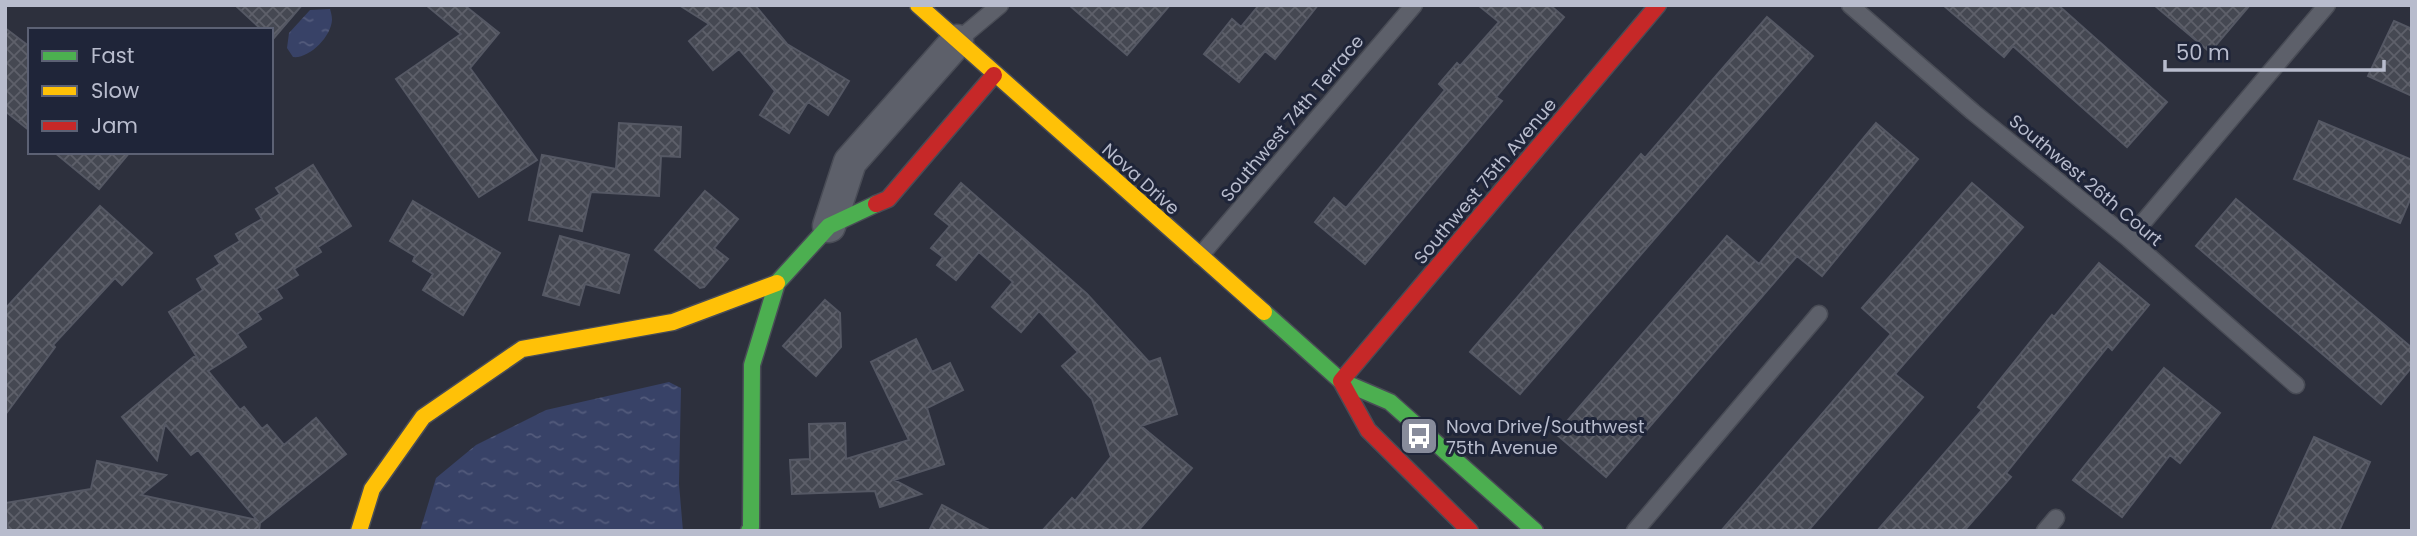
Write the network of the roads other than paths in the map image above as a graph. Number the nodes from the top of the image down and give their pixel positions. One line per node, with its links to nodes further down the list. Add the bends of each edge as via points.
1 (918, 5): 7 (street, Nova Drive)
2 (1000, 5): 7 (lane)
3 (1414, 5): 11 (lane, Southwest 74th Terrace)
4 (1658, 5): 14 (street, Southwest 75th Avenue)
5 (1850, 5): 10 (lane, Southwest 26th Court)
6 (2327, 5): 10 (lane)
7 (957, 40): 8 (street, Nova Drive); 9 (street, via 850,162)
8 (995, 75): 9 (street, via 888,199); 11 (street, Nova Drive)
9 (829, 226): 12 (street)
10 (2129, 239): 15 (lane, Southwest 26th Court)
11 (1200, 256): 14 (street, Nova Drive)
12 (777, 283): 17 (street, via 673,323 522,349 423,417 372,489); 18 (street, via 752,365)
13 (1819, 314): 21 (lane)
14 (1341, 381): 19 (street, Nova Drive, via 1368,429); 20 (street, Nova Drive, via 1390,402)
15 (2296, 385)
16 (2056, 518): 22 (lane)
17 (359, 531)
18 (749, 531)
19 (1470, 531)
20 (1535, 531)
21 (1635, 531)
22 (2045, 531)

